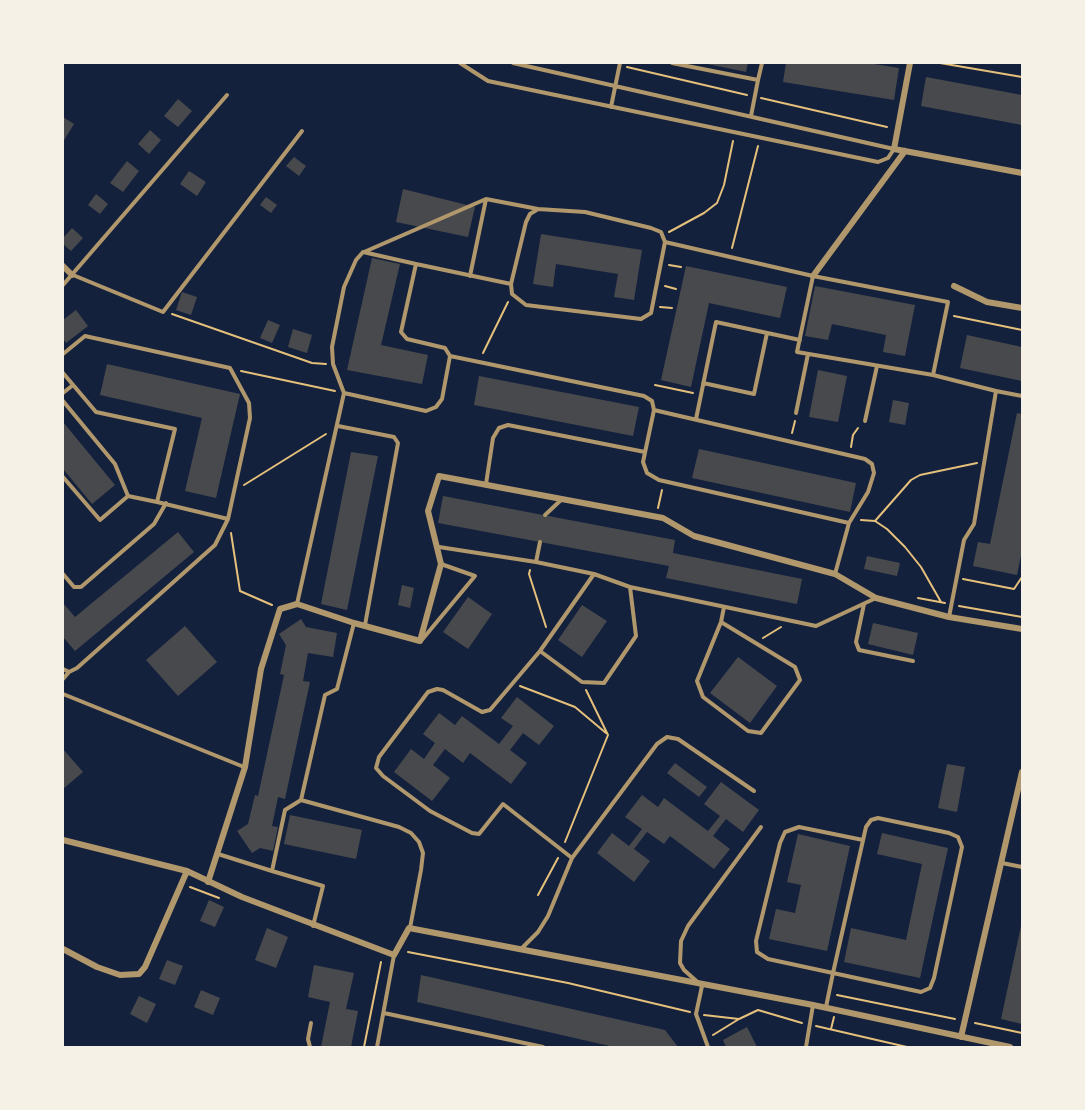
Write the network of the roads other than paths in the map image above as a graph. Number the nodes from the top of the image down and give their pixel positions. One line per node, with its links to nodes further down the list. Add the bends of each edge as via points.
1 (460, 63): 10 (lane, via 488,81)
2 (513, 63): 8 (lane)
3 (621, 63): 8 (lane)
4 (672, 63): 7 (lane)
5 (762, 63): 7 (lane)
6 (910, 63): 13 (street)
7 (758, 80): 11 (lane)
8 (616, 87): 10 (lane); 11 (lane)
9 (227, 95): 22 (lane)
10 (611, 107): 13 (lane, via 878,162 888,158)
11 (751, 116): 13 (lane)
12 (302, 131): 22 (lane, via 163,312)
13 (894, 149): 14 (street)
14 (905, 151): 15 (street); 24 (street)
15 (1022, 173)
16 (486, 199): 17 (lane); 19 (lane); 23 (lane)
17 (538, 209): 18 (lane, via 585,212 651,228 663,235); 25 (lane, via 526,222)
18 (665, 242): 24 (lane); 25 (lane, via 651,313 641,319 526,305 512,294)
19 (363, 252): 20 (lane); 41 (lane, via 344,287 332,347 333,364)
20 (416, 264): 23 (lane); 33 (lane, via 401,332 407,339 445,348)
21 (63, 266): 22 (street)
22 (72, 275): 26 (lane)
23 (470, 276): 25 (lane)
24 (813, 276): 30 (lane); 36 (lane, via 948,302)
25 (511, 284)
26 (63, 285)
27 (954, 286): 28 (street, via 981,300)
28 (1022, 308)
29 (767, 333): 30 (lane); 37 (lane, via 716,322); 37 (lane, via 754,394)
30 (800, 340): 32 (lane, via 797,352)
31 (63, 354): 57 (lane, via 85,336 230,368 249,403 250,418)
32 (808, 354): 34 (lane); 45 (lane)
33 (450, 356): 41 (lane, via 441,399 426,411); 44 (lane, via 644,396 652,401)
34 (877, 366): 36 (lane); 47 (lane)
35 (63, 373): 38 (lane)
36 (933, 375): 39 (lane)
37 (703, 383): 46 (lane)
38 (73, 385): 40 (lane); 54 (lane, via 96,412 175,429)
39 (996, 391): 42 (lane); 71 (lane, via 974,524 964,540)
40 (63, 393)
41 (344, 393): 48 (lane)
42 (1022, 396)
43 (63, 401): 52 (lane, via 115,464)
44 (654, 410): 46 (lane); 49 (lane)
45 (796, 413)
46 (696, 420): 58 (lane, via 865,459 872,464 874,473 868,492)
47 (865, 421)
48 (338, 426): 68 (lane); 74 (lane, via 394,437 398,443)
49 (645, 452): 51 (lane, via 508,425 499,428 493,438); 58 (lane, via 647,473 664,481)
50 (63, 477): 52 (lane, via 100,520)
51 (486, 484): 53 (street); 60 (street, via 439,476 428,511)
52 (128, 496): 54 (lane)
53 (561, 500): 56 (lane); 63 (street, via 657,516 694,536)
54 (157, 502): 55 (lane)
55 (166, 503): 57 (lane); 64 (lane, via 154,524 81,587 74,587)
56 (545, 515)
57 (228, 519): 80 (lane, via 215,545)
58 (849, 523): 63 (lane)
59 (540, 542): 61 (lane)
60 (439, 547): 61 (lane); 62 (street)
61 (534, 562): 65 (lane)
62 (441, 564): 76 (street); 76 (lane, via 475,576)
63 (835, 573): 67 (street)
64 (63, 574)
65 (594, 574): 66 (lane); 77 (lane)
66 (630, 587): 70 (lane); 77 (lane, via 636,636 604,683 582,682)
67 (876, 598): 69 (lane); 71 (street)
68 (297, 604): 73 (street); 83 (street, via 280,609 261,669)
69 (864, 604): 70 (lane, via 816,626); 78 (lane, via 856,642 859,650)
70 (724, 607): 72 (lane)
71 (949, 617): 75 (street)
72 (722, 622): 72 (lane, via 698,681 703,697 748,731 761,733 800,680 795,667)
73 (354, 623): 74 (street); 86 (lane, via 337,689 325,695)
74 (365, 625): 76 (street)
75 (1022, 629)
76 (420, 641)
77 (540, 651): 91 (lane, via 490,710 482,712 437,688 428,692 379,757 376,768 430,811 472,833 479,834 503,804)
78 (913, 662)
79 (63, 669): 80 (lane)
80 (69, 672): 81 (lane)
81 (63, 679)
82 (63, 694): 83 (lane)
83 (245, 767): 90 (street)
84 (1022, 772): 92 (street)
85 (754, 791): 91 (lane, via 678,739 667,737 657,744)
86 (301, 800): 95 (lane, via 285,810); 98 (lane, via 399,827 419,842 423,853)
87 (761, 827): 103 (lane, via 681,941 680,963)
88 (63, 840): 94 (street)
89 (863, 840): 102 (lane); 102 (lane, via 799,827 785,832 756,941 757,952 768,959); 102 (lane, via 871,820 878,818 958,837 962,847 934,978 930,988 921,992)
90 (218, 854): 95 (lane); 96 (street)
91 (572, 858): 100 (lane, via 548,916)
92 (1001, 863): 93 (lane); 108 (street)
93 (1022, 867)
94 (186, 871): 96 (street); 99 (street, via 146,968 139,974 120,975)
95 (272, 871): 97 (lane, via 323,886)
96 (208, 882): 97 (street)
97 (313, 926): 101 (street)
98 (410, 928): 100 (street); 101 (street)
99 (63, 948)
100 (519, 950): 103 (street)
101 (395, 953): 106 (lane)
102 (833, 974): 105 (lane)
103 (702, 986): 104 (street); 113 (lane, via 696,1014)
104 (813, 1005): 105 (street); 114 (lane)
105 (826, 1008): 108 (street)
106 (384, 1013): 111 (lane); 112 (lane)
107 (311, 1023): 110 (lane)
108 (961, 1037): 109 (street)
109 (984, 1044): 115 (street)
110 (310, 1047)
111 (377, 1047)
112 (543, 1047)
113 (708, 1047)
114 (806, 1047)
115 (1011, 1047)

